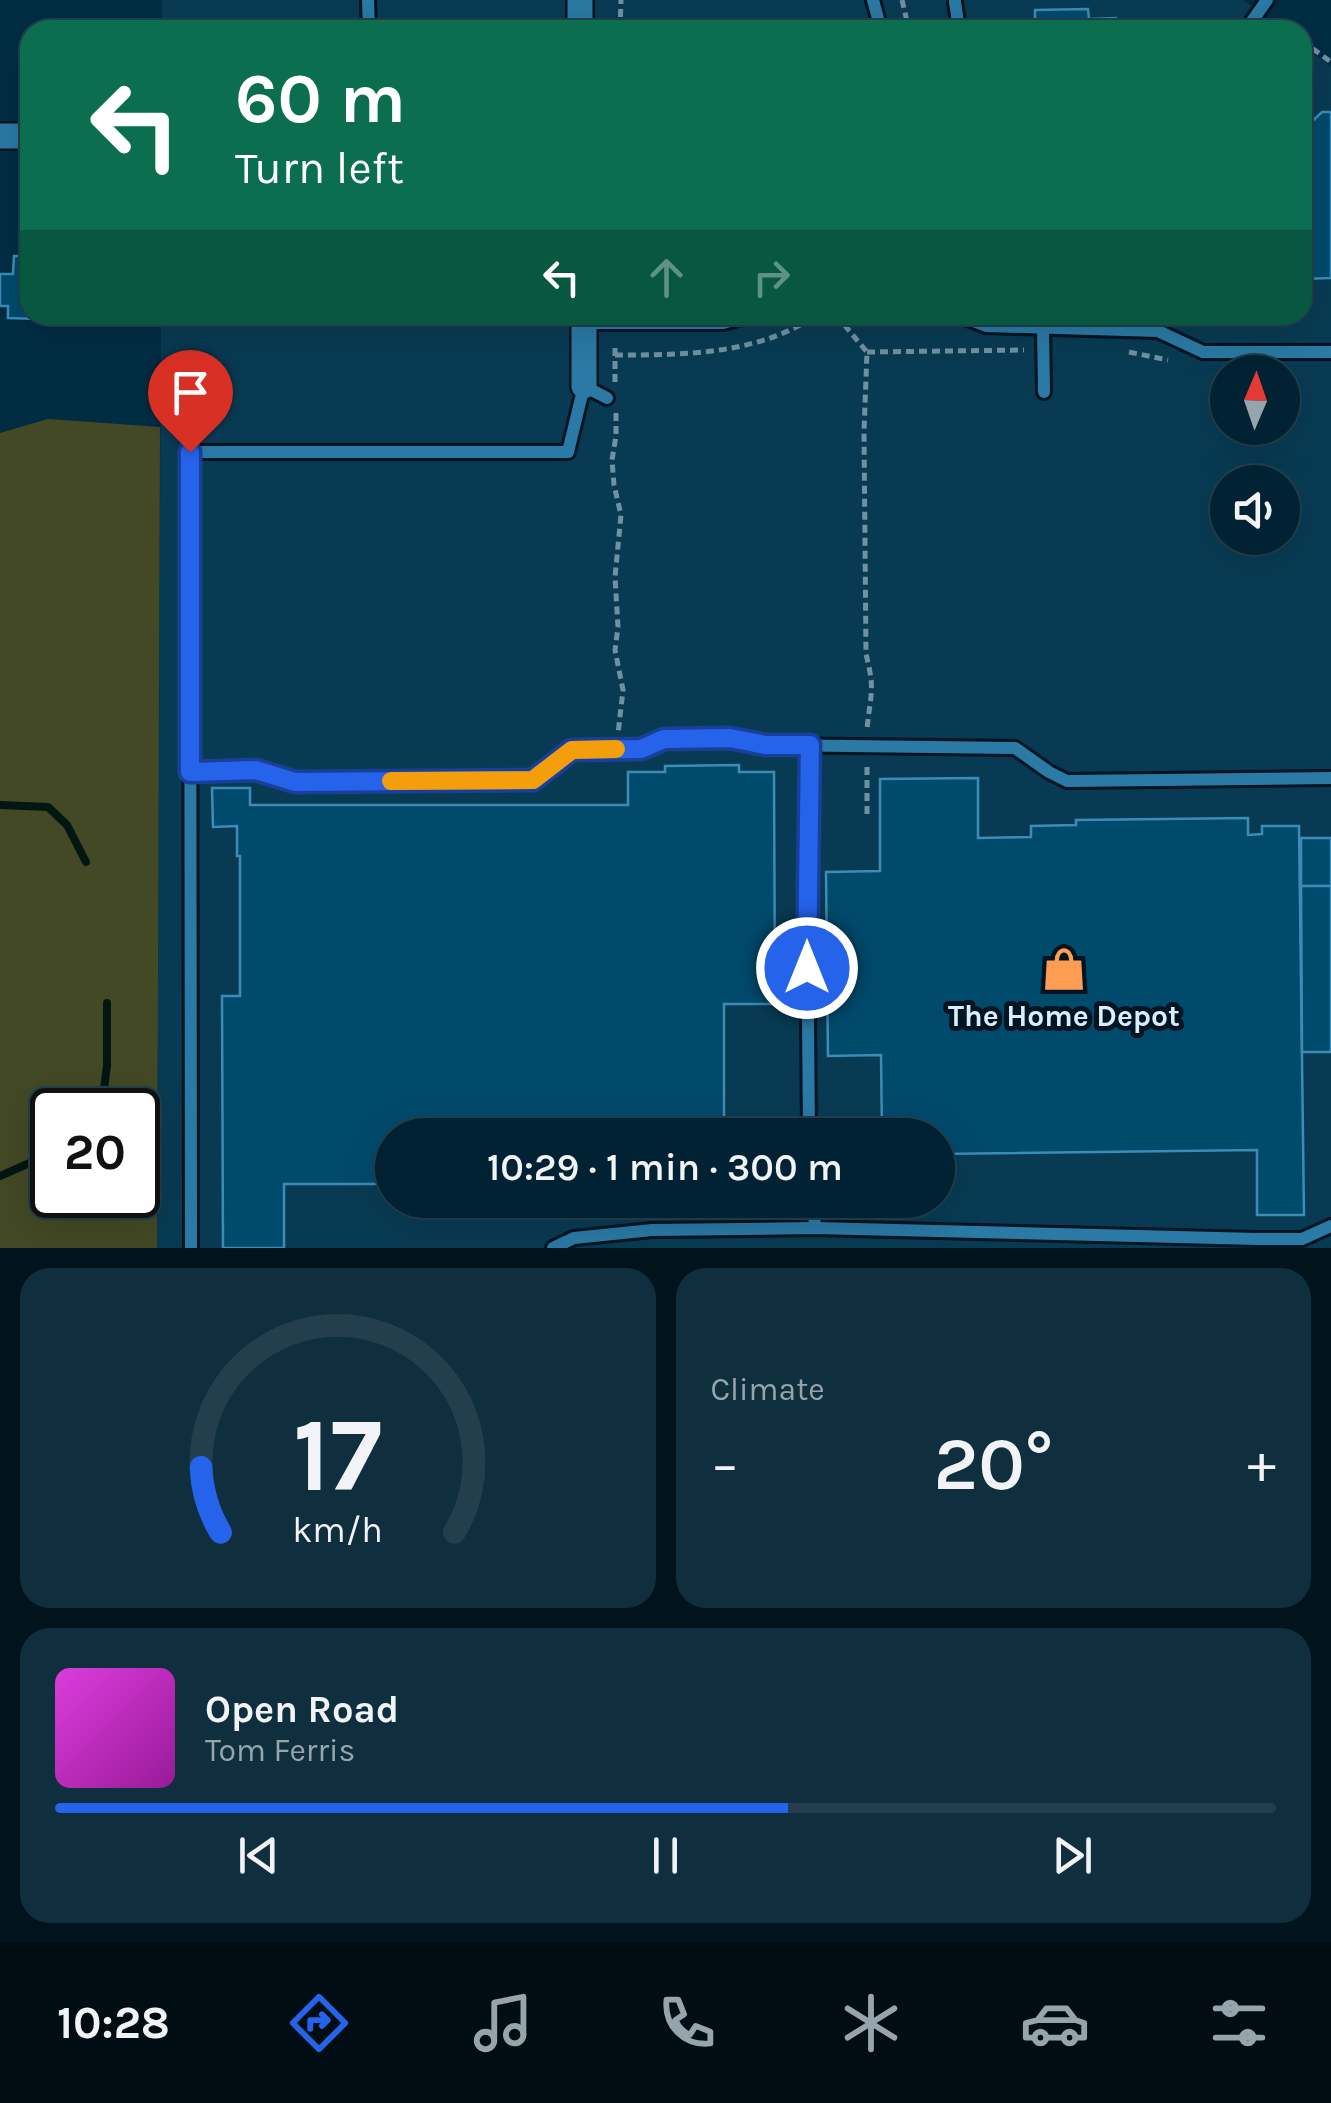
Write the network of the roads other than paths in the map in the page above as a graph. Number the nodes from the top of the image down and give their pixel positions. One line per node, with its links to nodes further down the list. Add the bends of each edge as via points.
1 (584, 325): 5 (street)
2 (983, 325): 3 (lane)
3 (1043, 328): 4 (lane, via 1158,331 1203,352); 6 (lane)
4 (1331, 352)
5 (584, 386): 7 (lane); 9 (lane, via 568,452 190,452)
6 (1044, 392)
7 (611, 398)
8 (810, 745): 9 (lane, via 664,739 641,749 572,750 533,780 295,782 256,770); 10 (lane, via 1015,748 1067,781); 11 (lane)
9 (190, 772): 15 (lane)
10 (1331, 778)
11 (810, 1118)
12 (814, 1218): 14 (lane)
13 (1331, 1226): 14 (lane, via 1302,1239 1272,1240)
14 (815, 1228): 16 (lane, via 652,1230 574,1238)
15 (191, 1248)
16 (553, 1248)

